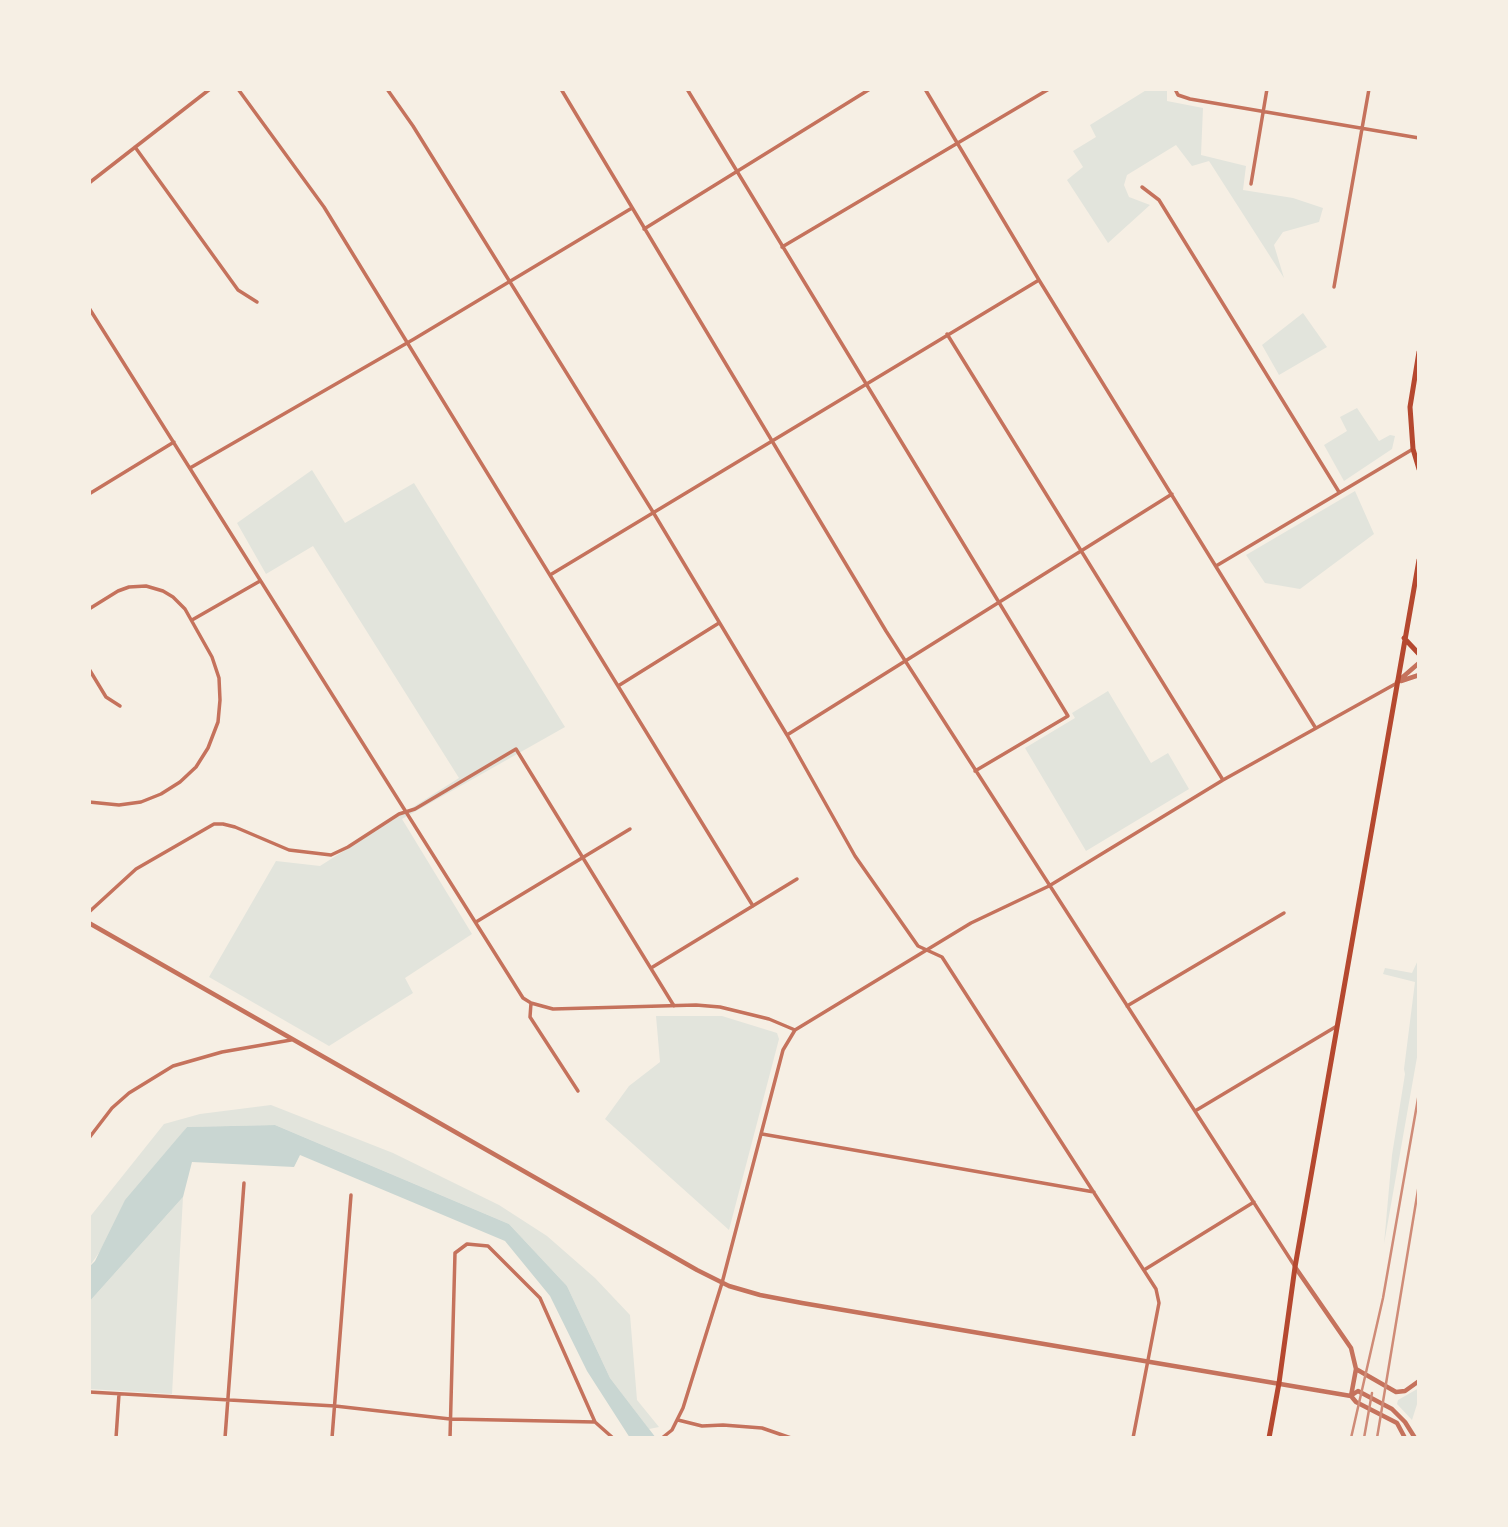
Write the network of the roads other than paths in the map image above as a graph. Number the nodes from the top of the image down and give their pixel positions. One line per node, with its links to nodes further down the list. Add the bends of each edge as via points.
1 (209, 89): 16 (street)
2 (238, 89): 30 (street, via 324,206)
3 (387, 89): 25 (street)
4 (561, 89): 21 (street)
5 (870, 89): 17 (street)
6 (925, 89): 15 (street)
7 (1049, 89): 15 (street)
8 (1175, 89): 12 (street, via 1182,97)
9 (1267, 89): 12 (street)
10 (1369, 89): 13 (street)
11 (688, 90): 17 (street)
12 (1263, 111): 13 (street); 19 (street)
13 (1363, 129): 14 (street); 26 (street)
14 (1419, 138)
15 (958, 143): 23 (street); 24 (street)
16 (135, 147): 18 (street); 27 (street, via 238,290)
17 (737, 172): 22 (street); 23 (street)
18 (89, 183)
19 (1251, 184)
20 (1142, 187): 39 (street, via 1159,200)
21 (632, 208): 22 (street); 25 (street)
22 (644, 229): 33 (street)
23 (782, 247): 32 (street)
24 (1040, 280): 29 (street); 40 (street)
25 (508, 282): 30 (street); 41 (street)
26 (1334, 287)
27 (257, 302)
28 (89, 308): 34 (street)
29 (947, 334): 32 (street); 42 (street)
30 (407, 343): 36 (street); 45 (street)
31 (1419, 352): 35 (main road, via 1410,407)
32 (866, 383): 33 (street); 47 (street)
33 (771, 440): 41 (street); 53 (street)
34 (174, 442): 36 (street); 38 (street)
35 (1413, 449): 37 (main road); 39 (street)
36 (190, 468): 46 (street)
37 (1419, 469)
38 (90, 491)
39 (1339, 492): 44 (street)
40 (1172, 494): 42 (street); 44 (street)
41 (653, 512): 45 (street); 50 (street)
42 (1083, 551): 47 (street); 63 (street)
43 (1419, 560): 51 (main road)
44 (1216, 566): 60 (street)
45 (550, 576): 58 (street)
46 (260, 581): 49 (street); 65 (street)
47 (999, 605): 53 (street); 62 (street, via 1068,716)
48 (89, 609): 49 (street, via 118,591 146,586 173,597)
49 (192, 620): 64 (street, via 212,657 220,689 218,722 208,748 188,775 161,794 130,804)
50 (719, 623): 58 (street); 61 (street)
51 (1404, 638): 52 (main road); 57 (main road)
52 (1419, 654)
53 (905, 661): 61 (street); 62 (street)
54 (1419, 663): 57 (street)
55 (89, 669): 59 (street, via 106,697)
56 (1419, 675): 57 (street)
57 (1396, 683): 60 (street); 80 (main road)
58 (618, 686): 70 (street)
59 (120, 706)
60 (1315, 727): 63 (street)
61 (787, 735): 75 (street, via 855,856 918,946)
62 (975, 771): 69 (street)
63 (1223, 780): 69 (street)
64 (89, 802)
65 (407, 812): 67 (street, via 516,749); 71 (street, via 331,855 289,850 235,827 214,824 136,869); 74 (street)
66 (630, 829): 67 (street)
67 (583, 857): 74 (street); 76 (street)
68 (797, 879): 70 (street)
69 (1049, 886): 75 (street); 79 (street)
70 (753, 906): 76 (street)
71 (89, 912)
72 (1284, 913): 79 (street)
73 (89, 923): 82 (street)
74 (476, 923): 77 (street, via 518,991)
75 (927, 950): 81 (street); 88 (street, via 942,957)
76 (651, 968): 78 (street)
77 (531, 1003): 78 (street, via 552,1009); 83 (street, via 530,1017)
78 (674, 1006): 81 (street, via 741,1011)
79 (1127, 1006): 84 (street)
80 (1337, 1026): 84 (street); 91 (main road)
81 (795, 1030): 85 (street, via 783,1050)
82 (293, 1040): 86 (street, via 173,1066 129,1093); 93 (street)
83 (578, 1091)
84 (1195, 1111): 90 (street)
85 (761, 1133): 88 (street); 93 (street)
86 (89, 1139)
87 (244, 1183): 101 (street)
88 (1094, 1192): 92 (street)
89 (351, 1195): 102 (street)
90 (1254, 1202): 91 (street); 92 (street)
91 (1295, 1267): 95 (street, via 1351,1348); 97 (main road)
92 (1144, 1270): 94 (street, via 1156,1289 1158,1303)
93 (722, 1283): 94 (street, via 760,1295); 104 (street)
94 (1146, 1362): 97 (street); 113 (street)
95 (1356, 1369): 96 (street, via 1396,1392); 100 (street)
96 (1419, 1381)
97 (1279, 1383): 100 (street); 114 (main road)
98 (89, 1392): 99 (street)
99 (119, 1394): 101 (street); 106 (street)
100 (1351, 1396): 115 (street, via 1397,1423); 116 (street, via 1358,1391 1392,1409)
101 (227, 1401): 102 (street); 107 (street)
102 (335, 1406): 103 (street); 108 (street)
103 (450, 1419): 105 (street); 105 (street, via 455,1253 467,1244 488,1246 540,1297); 109 (street)
104 (678, 1420): 111 (street); 112 (street, via 702,1426 762,1428)
105 (595, 1422): 110 (street)
106 (116, 1438)
107 (225, 1438)
108 (332, 1438)
109 (450, 1438)
110 (613, 1438)
111 (663, 1438)
112 (791, 1438)
113 (1133, 1438)
114 (1269, 1438)
115 (1405, 1438)
116 (1415, 1438)

